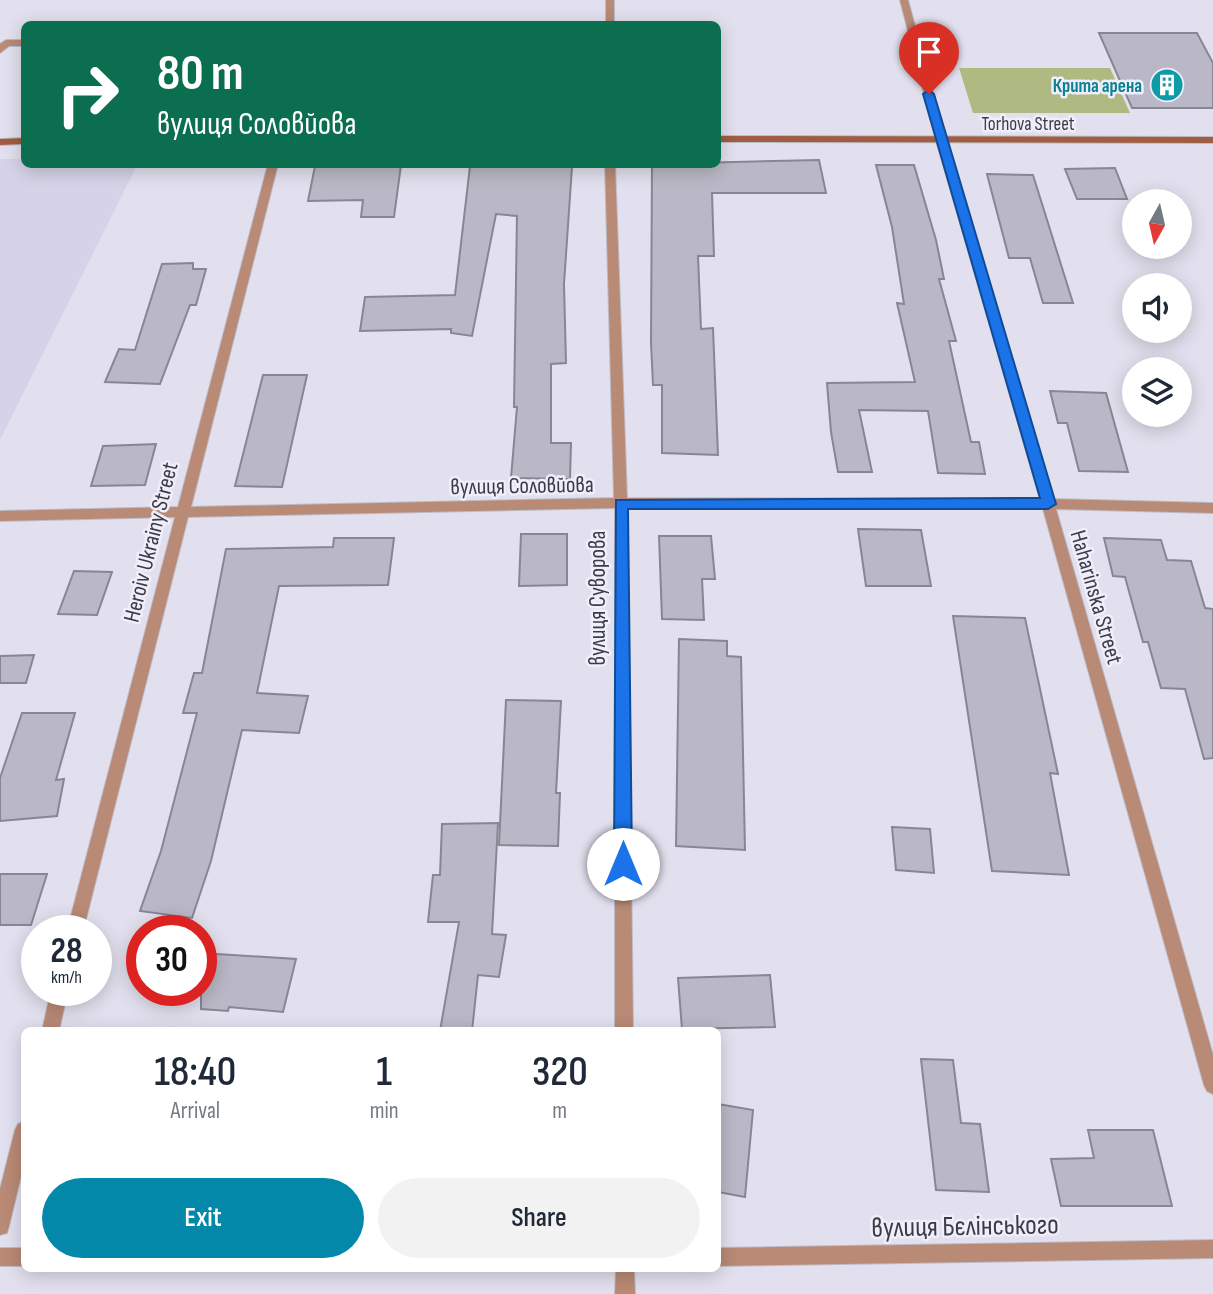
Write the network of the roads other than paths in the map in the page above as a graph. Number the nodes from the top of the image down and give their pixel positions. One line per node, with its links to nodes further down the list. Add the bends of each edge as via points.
1 (610, 0): 3 (street)
2 (904, 0): 7 (street, Haharinska Street)
3 (610, 21)
4 (21, 43): 5 (street, via 6,43)
5 (0, 50)
6 (721, 139): 7 (main road, Torhova Street)
7 (941, 140): 8 (main road, Torhova Street); 14 (street, Haharinska Street)
8 (1213, 140)
9 (21, 141): 10 (main road)
10 (0, 142)
11 (272, 168): 16 (street, Heroiv Ukrainy Street)
12 (610, 168): 13 (street, вулиця Суворова)
13 (621, 503): 14 (street, вулиця Соловйова); 16 (street, вулиця Соловйова); 21 (street, вулиця Суворова)
14 (1048, 504): 15 (street, вулиця Соловйова); 22 (street, Haharinska Street)
15 (1213, 508)
16 (182, 514): 17 (street, вулиця Соловйова); 18 (street, Heroiv Ukrainy Street)
17 (0, 516)
18 (79, 915)
19 (56, 1006): 20 (street)
20 (51, 1027)
21 (624, 1027)
22 (1213, 1086)
23 (21, 1142): 24 (street)
24 (0, 1226)
25 (1213, 1249): 28 (street, вулиця Бєлінського)
26 (0, 1257): 27 (street)
27 (21, 1257)
28 (721, 1257)
29 (625, 1272): 30 (street)
30 (625, 1294)

